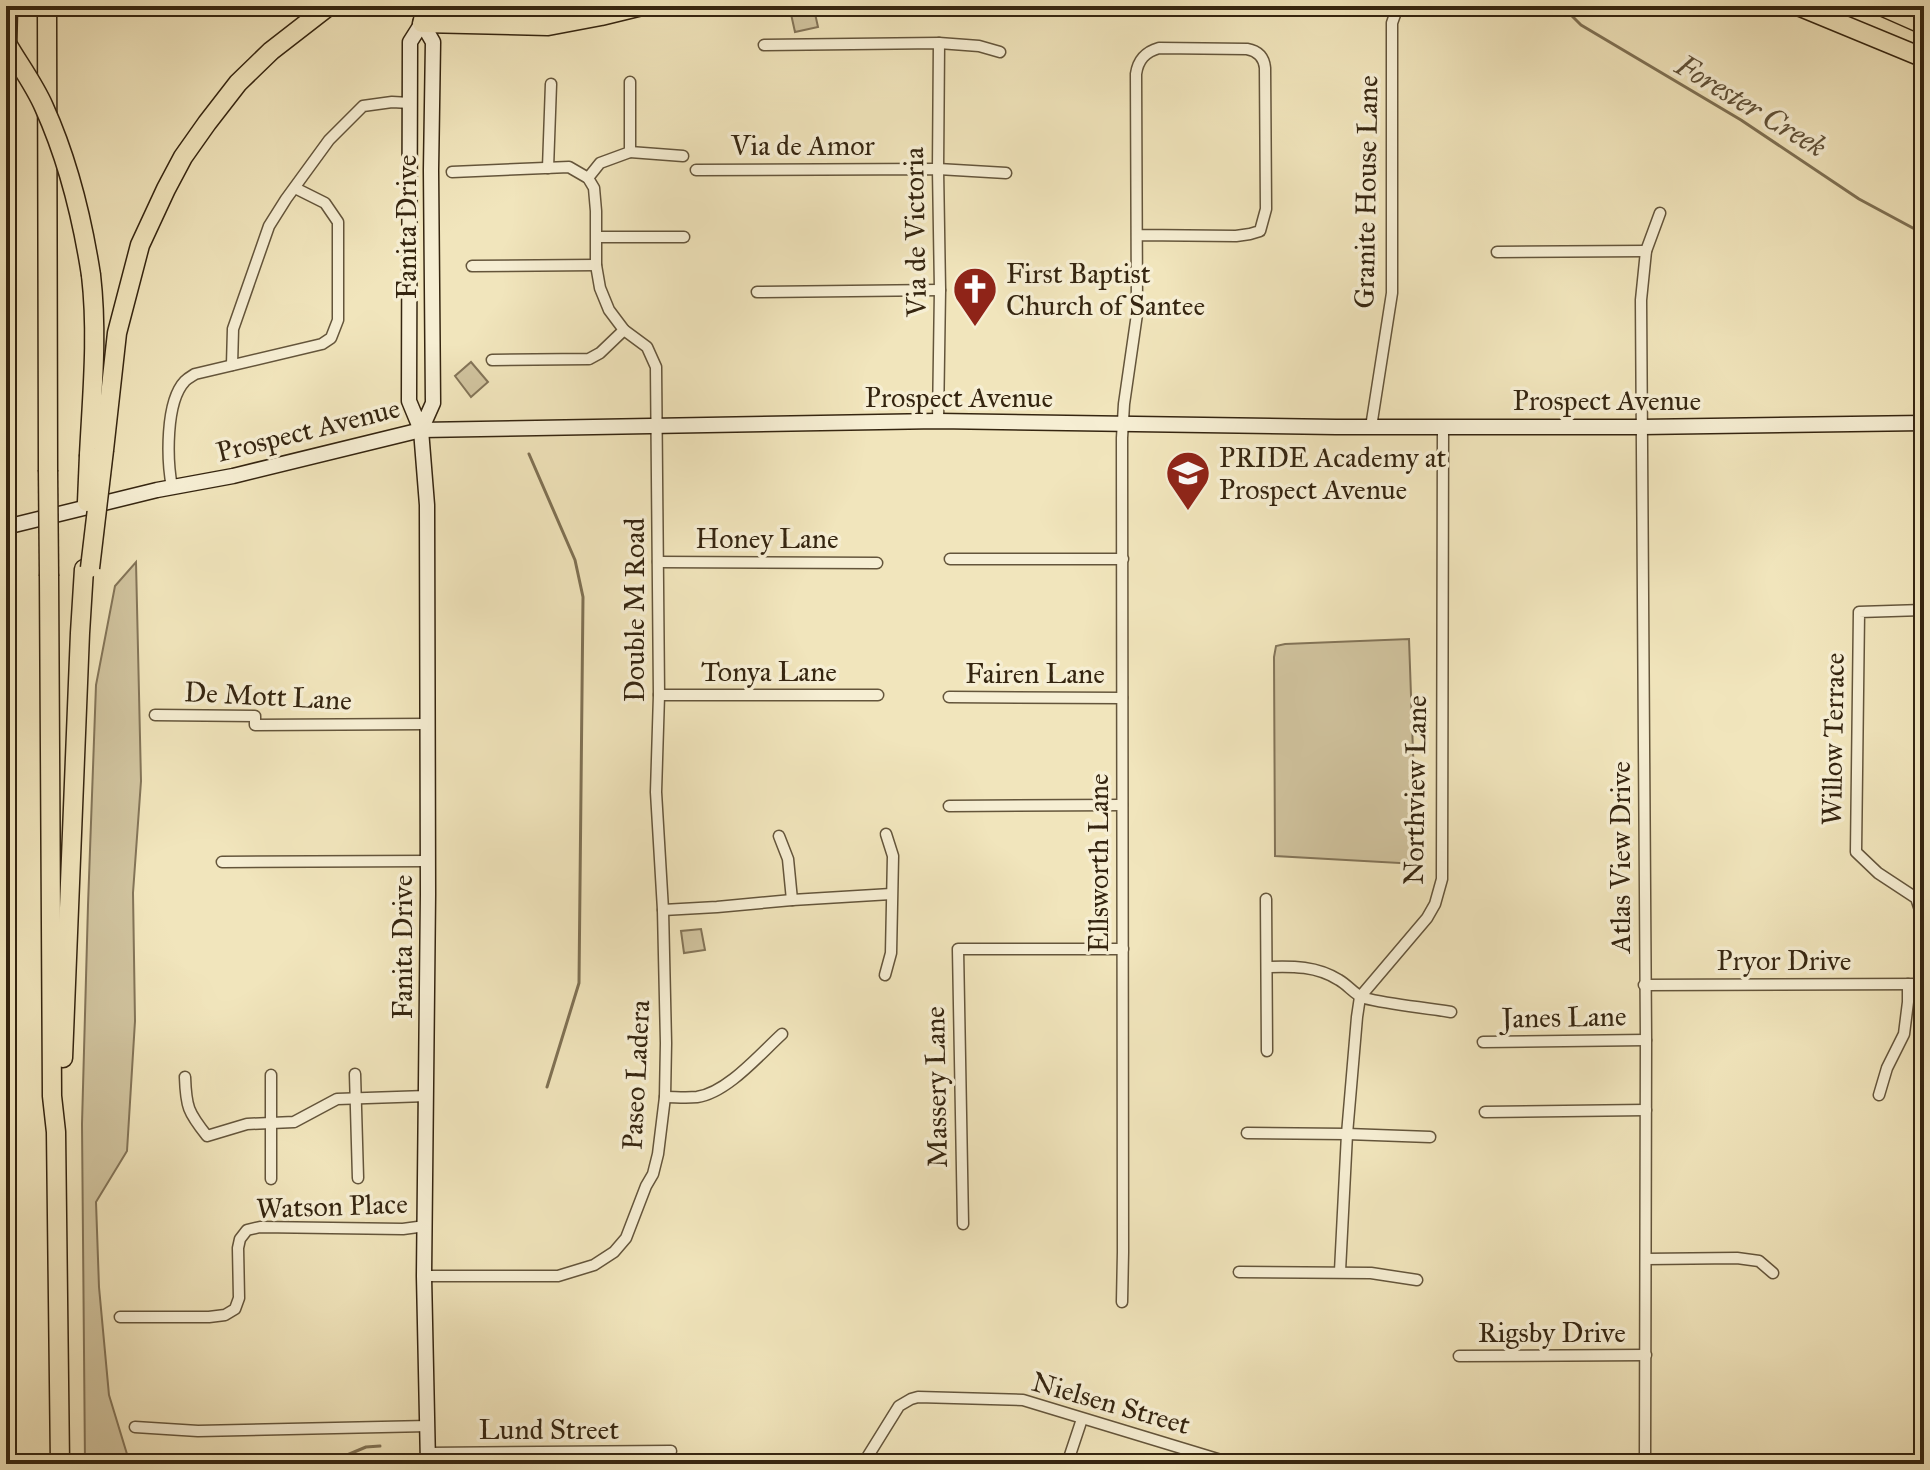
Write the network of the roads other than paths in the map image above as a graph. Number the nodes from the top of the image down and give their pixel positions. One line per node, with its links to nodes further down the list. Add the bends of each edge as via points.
1 (8, 6): 17 (highway)
2 (47, 6): 96 (highway, bridge)
3 (329, 6): 55 (highway, bridge, via 238,83 183,157 140,245 117,333)
4 (642, 6): 8 (highway, via 548,26)
5 (1398, 6): 45 (street, Granite House Lane, via 1392,23 1392,293)
6 (1798, 6): 14 (highway)
7 (1881, 6): 9 (highway)
8 (422, 15): 18 (main road, Fanita Drive, via 410,42); 48 (main road, Fanita Drive, via 433,42 433,403)
9 (1924, 25)
10 (6, 42): 55 (highway, bridge, via 43,104 63,156 91,275 94,400)
11 (939, 43): 12 (street); 13 (street); 22 (street, Via de Victoria)
12 (764, 45)
13 (1000, 52)
14 (1924, 58)
15 (630, 82): 19 (street)
16 (551, 84): 21 (street)
17 (6, 93)
18 (410, 103): 27 (street, via 363,106 329,140); 48 (main road, Fanita Drive, via 409,401)
19 (630, 152): 20 (street); 26 (street, via 600,163)
20 (683, 156)
21 (548, 168): 24 (street); 26 (street, via 569,167)
22 (938, 169): 23 (street, Via de Amor); 25 (street, Via de Amor); 36 (street, Via de Victoria)
23 (696, 170)
24 (452, 172)
25 (1006, 173)
26 (588, 178): 30 (street, Double M Road, via 594,188)
27 (295, 188): 40 (street, via 269,226 233,329); 40 (street, via 325,203 338,222 338,320 331,338 322,344)
28 (1660, 213): 32 (street, Atlas View Drive)
29 (1138, 235): 29 (street, Ellsworth Lane, via 1136,74 1142,58 1159,48 1255,51 1265,68 1266,209 1260,231 1236,236); 43 (street, Ellsworth Lane, via 1137,314)
30 (597, 237): 31 (street); 34 (street, Double M Road)
31 (684, 237)
32 (1646, 251): 33 (street); 47 (street, Atlas View Drive)
33 (1497, 252)
34 (596, 265): 35 (street); 38 (street, Double M Road, via 609,310)
35 (472, 266)
36 (940, 290): 37 (street); 41 (street, Via de Victoria)
37 (757, 292)
38 (624, 330): 39 (street, via 589,359); 44 (street, Double M Road, via 647,347 656,367)
39 (492, 360)
40 (232, 365): 49 (street, via 195,374 183,383 169,431)
41 (938, 421): 43 (main road, Prospect Avenue); 44 (main road, Prospect Avenue)
42 (1924, 423): 47 (main road, Prospect Avenue)
43 (1123, 424): 45 (main road, Prospect Avenue); 52 (street, Ellsworth Lane)
44 (657, 427): 48 (main road, Prospect Avenue); 53 (street, Double M Road)
45 (1371, 427): 46 (main road, Prospect Avenue)
46 (1443, 427): 47 (main road, Prospect Avenue); 80 (street, Northview Lane, via 1442,879 1427,918)
47 (1641, 427): 79 (street, Atlas View Drive)
48 (421, 430): 49 (main road, Prospect Avenue); 62 (main road, Fanita Drive, via 427,505)
49 (172, 487): 50 (main road, Prospect Avenue)
50 (6, 527)
51 (950, 559): 52 (street)
52 (1123, 559): 60 (street, Ellsworth Lane)
53 (658, 562): 54 (street, Honey Lane); 57 (street, Double M Road)
54 (877, 563)
55 (87, 568): 96 (highway, via 61,1119)
56 (1924, 574): 78 (street, Willow Terrace, via 1923,610 1859,612 1856,852 1916,898)
57 (659, 695): 58 (street, Tonya Lane); 63 (street, Double M Road)
58 (878, 695)
59 (949, 697): 60 (street, Fairen Lane)
60 (1122, 698): 64 (street, Ellsworth Lane)
61 (155, 715): 62 (street, De Mott Lane, via 255,716 255,725)
62 (427, 724): 68 (main road, Fanita Drive)
63 (656, 792): 73 (street, Paseo Ladera)
64 (1122, 805): 65 (street); 74 (street, Ellsworth Lane)
65 (949, 806)
66 (886, 834): 70 (street, via 893,856)
67 (779, 836): 72 (street, via 788,859)
68 (428, 861): 69 (street); 90 (main road, Fanita Drive)
69 (222, 862)
70 (891, 894): 72 (street); 76 (street, via 891,953)
71 (1266, 899): 75 (street)
72 (792, 900): 73 (street)
73 (663, 910): 91 (street, Paseo Ladera)
74 (1123, 949): 102 (street, Massery Lane, via 958,949); 110 (street, Ellsworth Lane)
75 (1267, 967): 80 (street, via 1321,971); 85 (street)
76 (885, 975)
77 (1908, 984): 78 (street, Pryor Drive); 79 (street, Pryor Drive); 89 (street, via 1904,1034)
78 (1924, 984)
79 (1644, 985): 83 (street, Atlas View Drive)
80 (1360, 997): 81 (street); 98 (street)
81 (1451, 1012)
82 (782, 1034): 91 (street, via 706,1095)
83 (1646, 1040): 84 (street, Janes Lane); 93 (street, Atlas View Drive)
84 (1483, 1042)
85 (1267, 1051)
86 (355, 1074): 92 (street)
87 (271, 1075): 95 (street)
88 (185, 1077): 95 (street, via 186,1102 207,1136)
89 (1879, 1095)
90 (427, 1096): 92 (street); 103 (main road, Fanita Drive)
91 (665, 1097): 108 (street, Paseo Ladera, via 653,1174 626,1238 614,1252 594,1265 558,1276)
92 (356, 1098): 95 (street, via 337,1099 294,1122); 100 (street)
93 (1646, 1110): 94 (street); 104 (street, Atlas View Drive)
94 (1485, 1112)
95 (272, 1123): 101 (street)
96 (56, 1132): 119 (highway)
97 (1247, 1133): 98 (street)
98 (1347, 1134): 99 (street); 105 (street)
99 (1430, 1137)
100 (358, 1178)
101 (271, 1179)
102 (963, 1224)
103 (425, 1226): 108 (main road, Fanita Drive); 111 (street, Watson Place, via 247,1230 238,1248 235,1309 209,1317)
104 (1646, 1259): 107 (street, via 1737,1258 1759,1261); 112 (street, Atlas View Drive)
105 (1340, 1271): 106 (street); 109 (street)
106 (1239, 1272)
107 (1773, 1273)
108 (424, 1276): 115 (main road, Fanita Drive)
109 (1417, 1280)
110 (1122, 1302)
111 (120, 1317)
112 (1646, 1355): 113 (street, Rigsby Drive); 123 (street, Atlas View Drive)
113 (1459, 1356)
114 (1082, 1419): 120 (street, Nielsen Street, via 1023,1400 918,1397 899,1406); 121 (street); 122 (street, Nielsen Street)
115 (428, 1426): 116 (street, via 198,1431); 118 (main road, Fanita Drive)
116 (135, 1427)
117 (671, 1451): 118 (street, Lund Street)
118 (428, 1459)
119 (60, 1464)
120 (863, 1464)
121 (1067, 1464)
122 (1234, 1464)
123 (1645, 1464)

